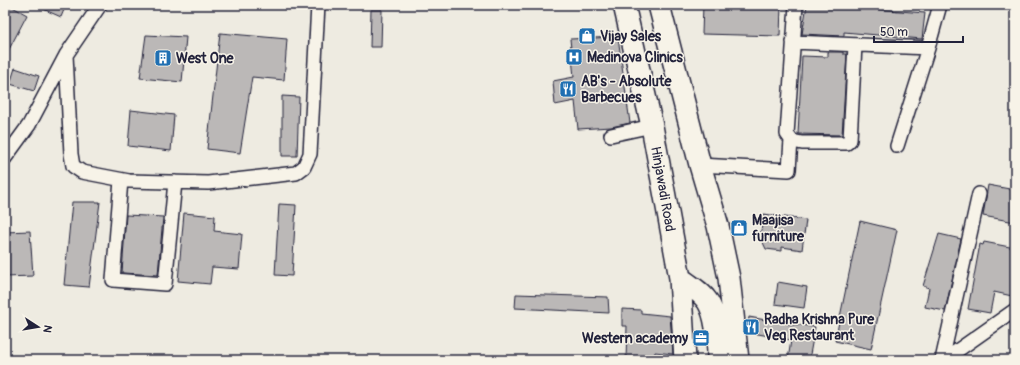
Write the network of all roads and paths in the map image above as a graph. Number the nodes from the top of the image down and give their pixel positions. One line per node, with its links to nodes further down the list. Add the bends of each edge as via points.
1 (100, 5): 10 (street)
2 (318, 5): 18 (street, via 310,154 304,167 296,173 273,176 208,183)
3 (624, 5): 11 (main road, Hinjawadi Road)
4 (659, 5): 16 (main road)
5 (796, 5): 7 (street)
6 (940, 5): 9 (street)
7 (793, 42): 8 (street); 13 (street, via 787,134)
8 (855, 45): 9 (street); 13 (street, via 850,140 847,143 802,143)
9 (928, 48): 14 (street)
10 (66, 56): 15 (street, via 29,125); 17 (street, via 73,166 82,172)
11 (652, 126): 12 (street); 20 (main road, Hinjawadi Road)
12 (611, 135)
13 (791, 140): 16 (street, via 789,170)
14 (897, 146)
15 (5, 158)
16 (700, 165): 24 (main road, via 718,226 729,278)
17 (121, 180): 18 (street); 18 (street, via 113,280 165,284)
18 (175, 182)
19 (980, 194): 25 (street)
20 (680, 278): 22 (main road, Hinjawadi Road); 23 (main road, via 708,302 715,318)
21 (1015, 310): 25 (street)
22 (685, 360)
23 (718, 360)
24 (738, 360)
25 (943, 360)

